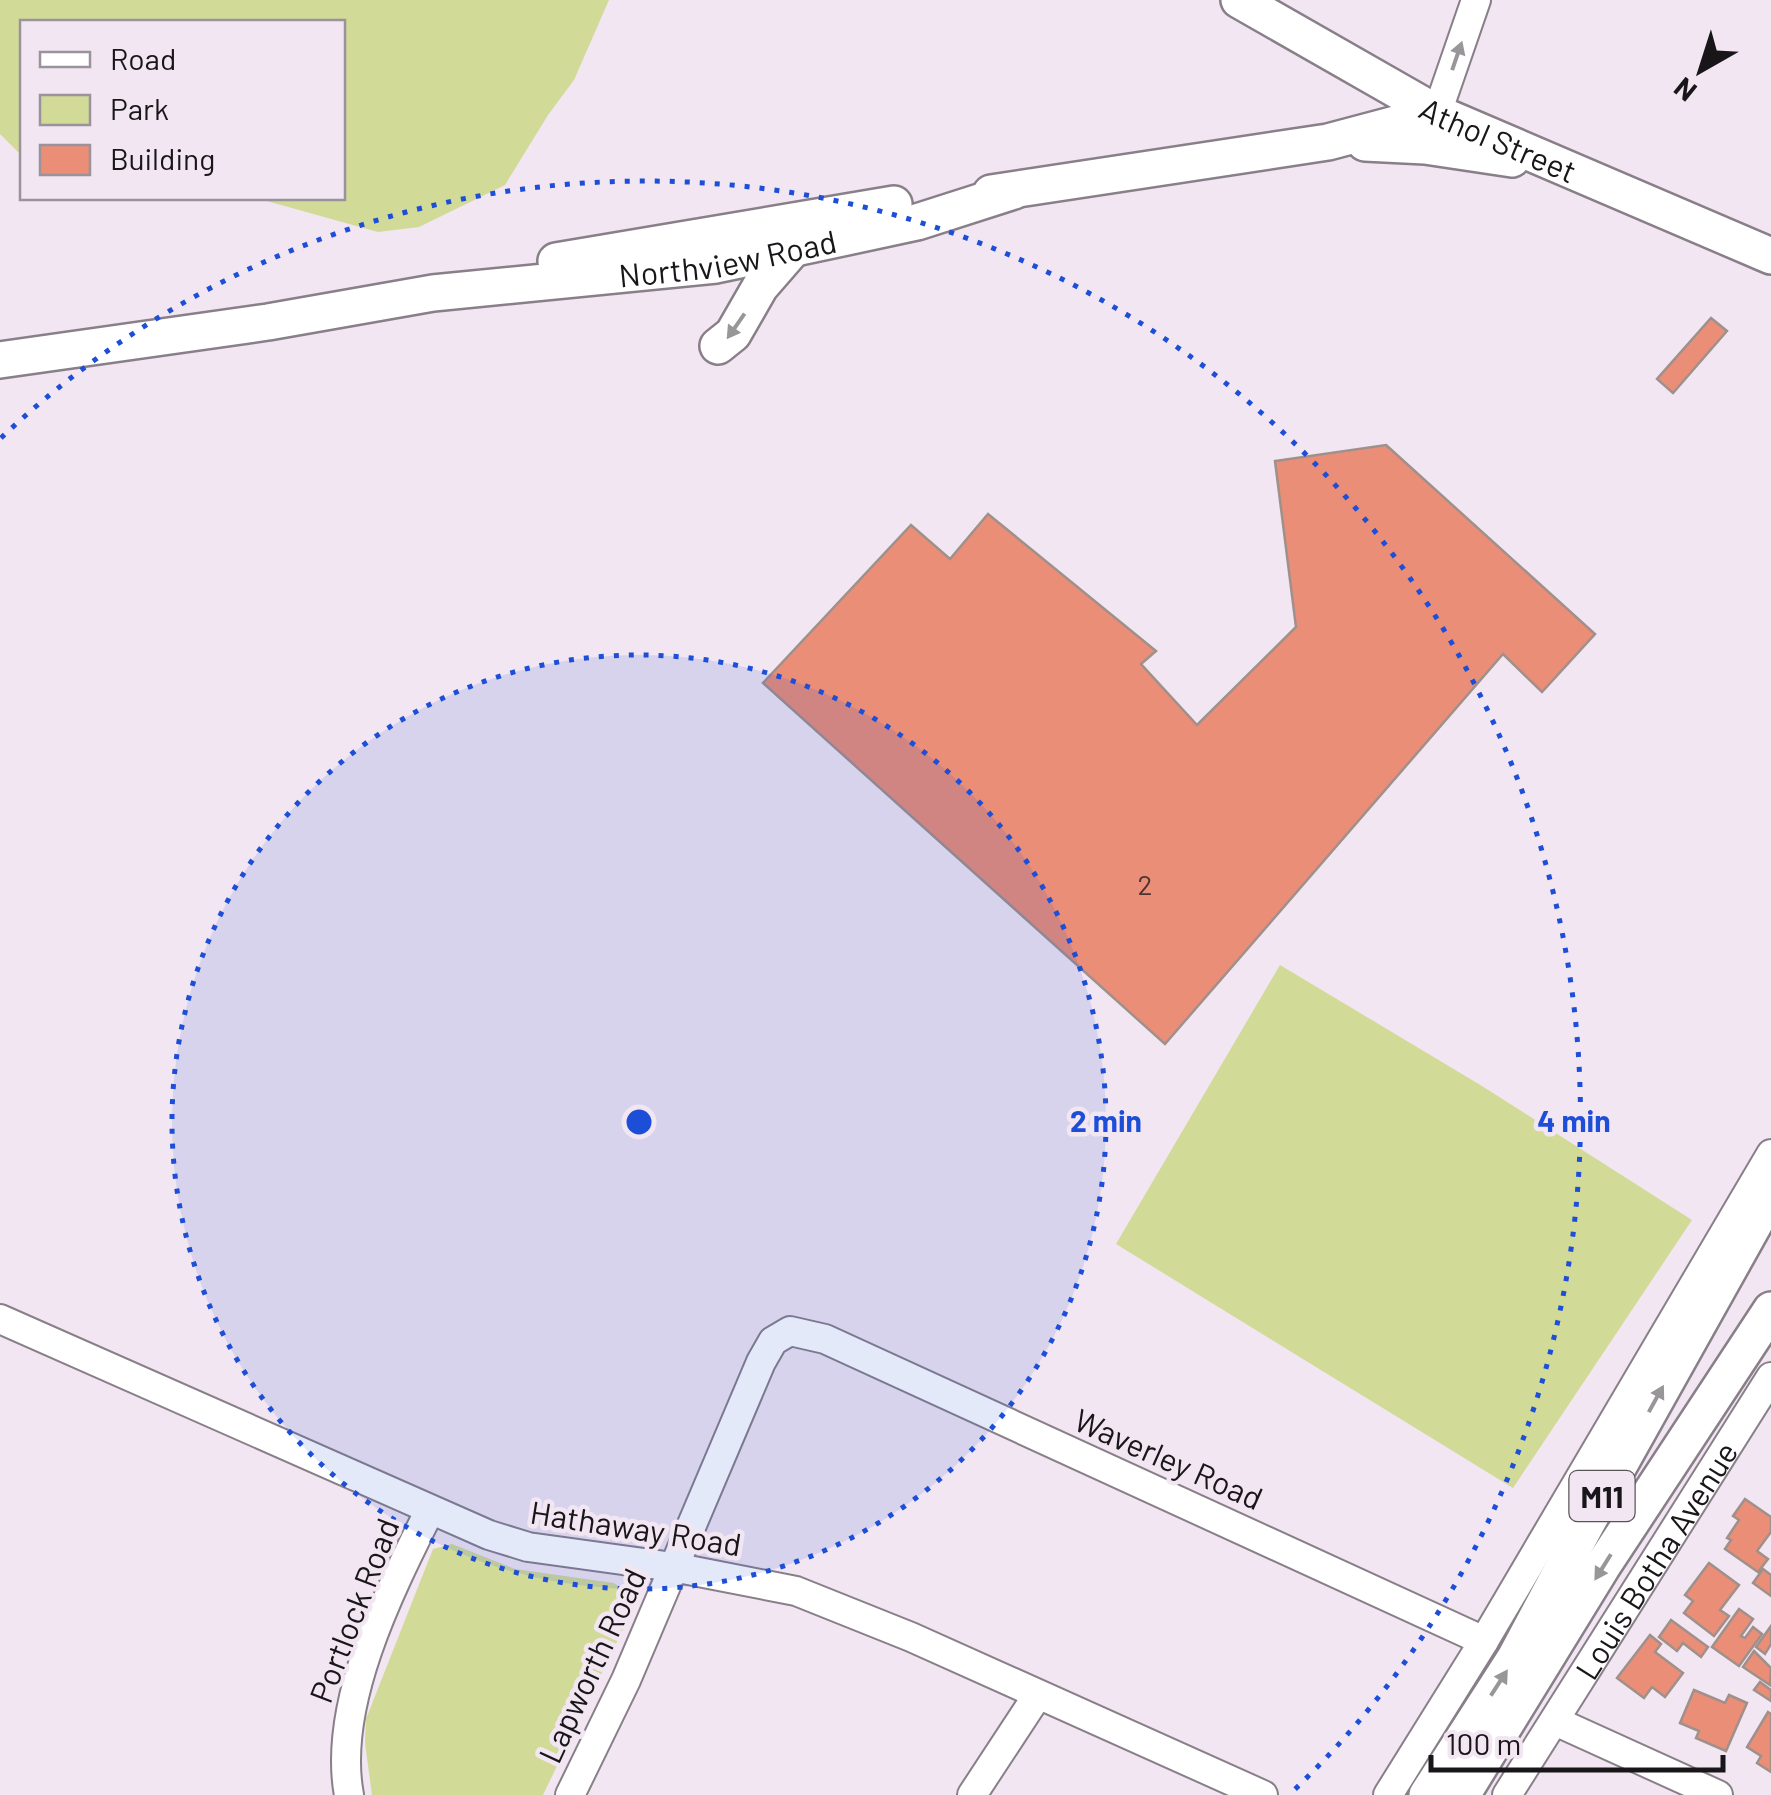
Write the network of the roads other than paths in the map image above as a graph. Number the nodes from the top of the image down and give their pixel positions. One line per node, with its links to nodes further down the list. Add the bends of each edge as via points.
1 (1239, 0): 3 (main road, Athol Street)
2 (1476, 0): 4 (street, one-way to 2)
3 (1356, 67): 4 (main road, Athol Street); 5 (main road, via 1361,106)
4 (1437, 113): 5 (main road, Northview Road); 6 (main road, Athol Street)
5 (1335, 141): 6 (main road); 7 (main road, Northview Road)
6 (1533, 156): 9 (main road, Athol Street)
7 (1014, 191): 8 (main road, Northview Road, via 917,222); 10 (main road, Northview Road, via 928,198 632,246)
8 (794, 249): 10 (main road, Northview Road, via 696,268); 11 (main road, one-way to 11)
9 (1771, 256)
10 (433, 293): 12 (main road, Northview Road)
11 (718, 346)
12 (0, 360)
13 (1771, 1154): 21 (street)
14 (1771, 1194): 29 (main road, M11, one-way to 14, via 1515,1658)
15 (1771, 1310): 30 (main road, Louis Botha Avenue / M11, one-way to 30)
16 (0, 1318): 19 (street, Hathaway Road)
17 (825, 1339): 20 (street, Lapworth Road, via 790,1331 767,1350); 21 (street, Waverley Road)
18 (1771, 1377): 23 (street, Louis Botha Avenue)
19 (430, 1510): 20 (street, Hathaway Road, via 512,1543); 24 (street, Portlock Road, via 395,1581 348,1712)
20 (674, 1567): 22 (street, Hathaway Road, via 814,1598); 25 (street, Lapworth Road)
21 (1484, 1641): 28 (street)
22 (1037, 1696): 26 (street); 27 (street, Hathaway Road)
23 (1555, 1721): 31 (street, Louis Botha Avenue); 32 (street)
24 (348, 1795)
25 (570, 1795)
26 (972, 1795)
27 (1263, 1795)
28 (1388, 1795)
29 (1428, 1795)
30 (1462, 1795)
31 (1508, 1795)
32 (1718, 1795)

